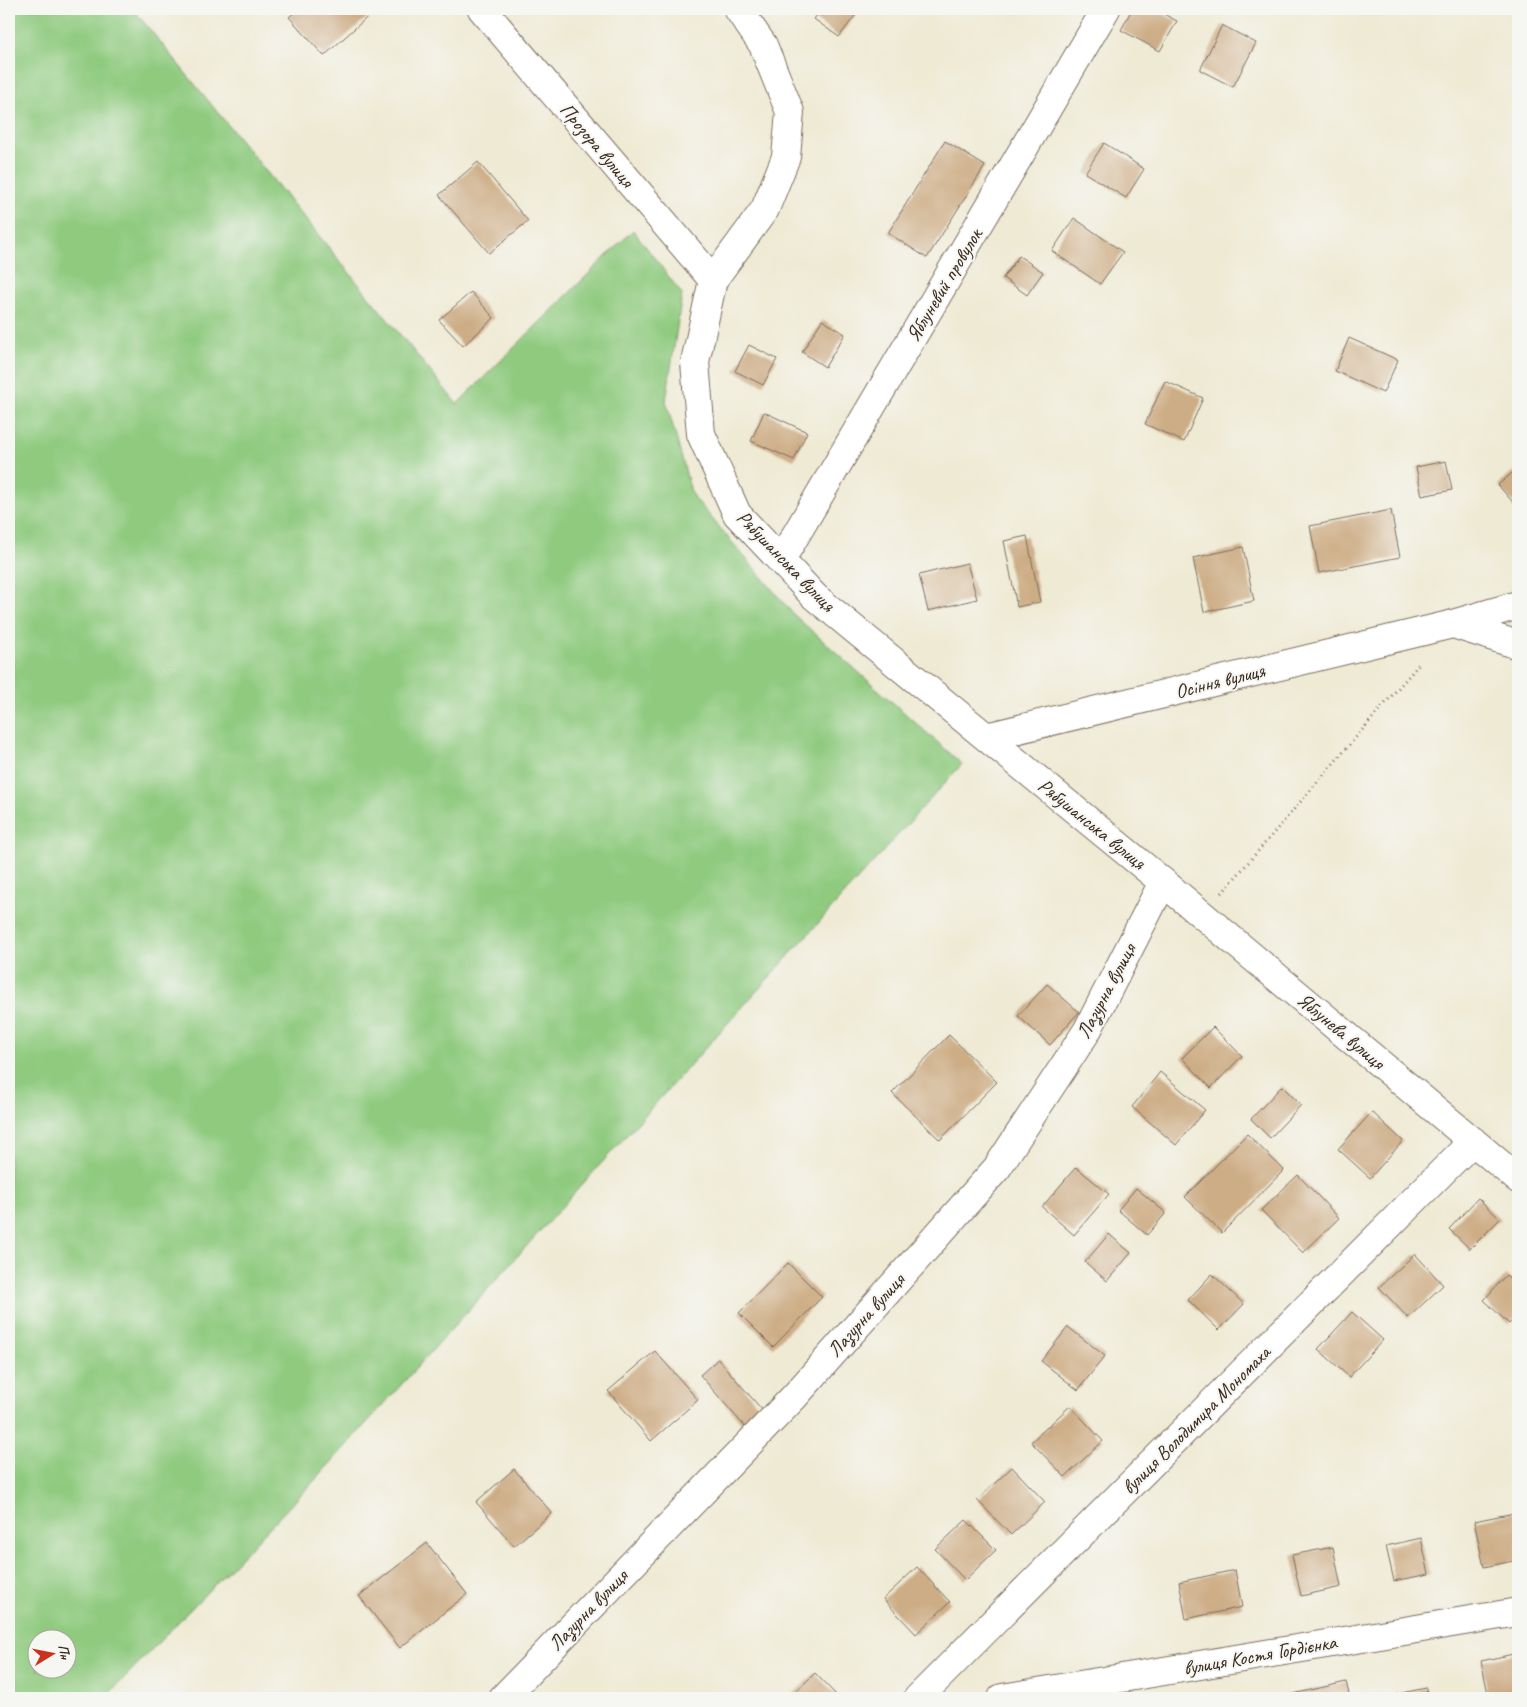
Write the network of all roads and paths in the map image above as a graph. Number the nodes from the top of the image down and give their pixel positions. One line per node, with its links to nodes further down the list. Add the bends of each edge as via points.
1 (482, 9): 4 (street, Прозора вулиця)
2 (738, 9): 4 (street, Рябушанська вулиця, via 762,45 790,112 786,157 765,209)
3 (1106, 9): 5 (street, Яблуневий провулок)
4 (713, 280): 5 (street, Рябушанська вулиця, via 695,362 701,434 738,514)
5 (781, 560): 10 (street, Рябушанська вулиця, via 815,596)
6 (1518, 605): 7 (street, Осіння вулиця)
7 (1453, 624): 8 (street); 10 (street, Осіння вулиця)
8 (1518, 645)
9 (1421, 662): 12 (path)
10 (986, 737): 11 (street, Рябушанська вулиця)
11 (1163, 882): 12 (street, Яблунева вулиця); 17 (street, Лазурна вулиця, via 1087,1031 997,1168 794,1397)
12 (1203, 915): 13 (street, Яблунева вулиця)
13 (1473, 1141): 14 (street, Яблунева вулиця); 18 (street, вулиця Володимира Мономаха)
14 (1518, 1179)
15 (1518, 1612): 16 (street, вулиця Костя Гордієнка)
16 (1016, 1697)
17 (503, 1698)
18 (918, 1698)

